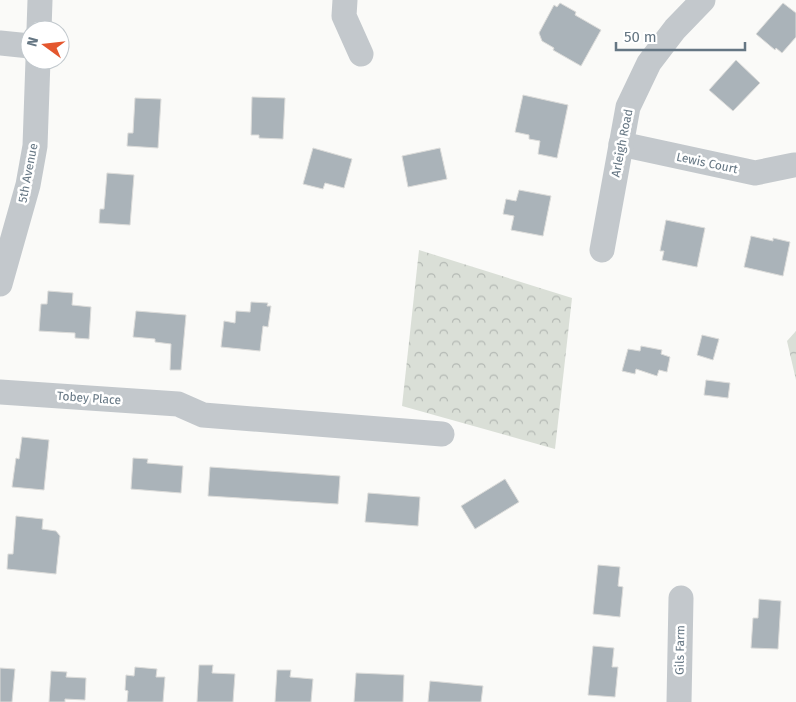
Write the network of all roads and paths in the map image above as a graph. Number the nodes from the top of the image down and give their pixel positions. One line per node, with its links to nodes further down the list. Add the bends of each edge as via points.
1 (40, 0): 4 (street)
2 (345, 0): 7 (street, via 344,16)
3 (703, 0): 9 (street, Arleigh Road, via 649,63 628,107)
4 (39, 20)
5 (0, 43): 6 (street)
6 (20, 45)
7 (361, 54)
8 (38, 70): 12 (street, 5th Avenue, via 34,146 28,185)
9 (621, 144): 10 (street, Lewis Court, via 755,173); 11 (street, Arleigh Road)
10 (794, 165)
11 (602, 250)
12 (0, 284)
13 (0, 392): 14 (street, Tobey Place, via 178,404 203,415)
14 (442, 434)
15 (681, 598): 16 (street, Gils Farm)
16 (679, 702)

